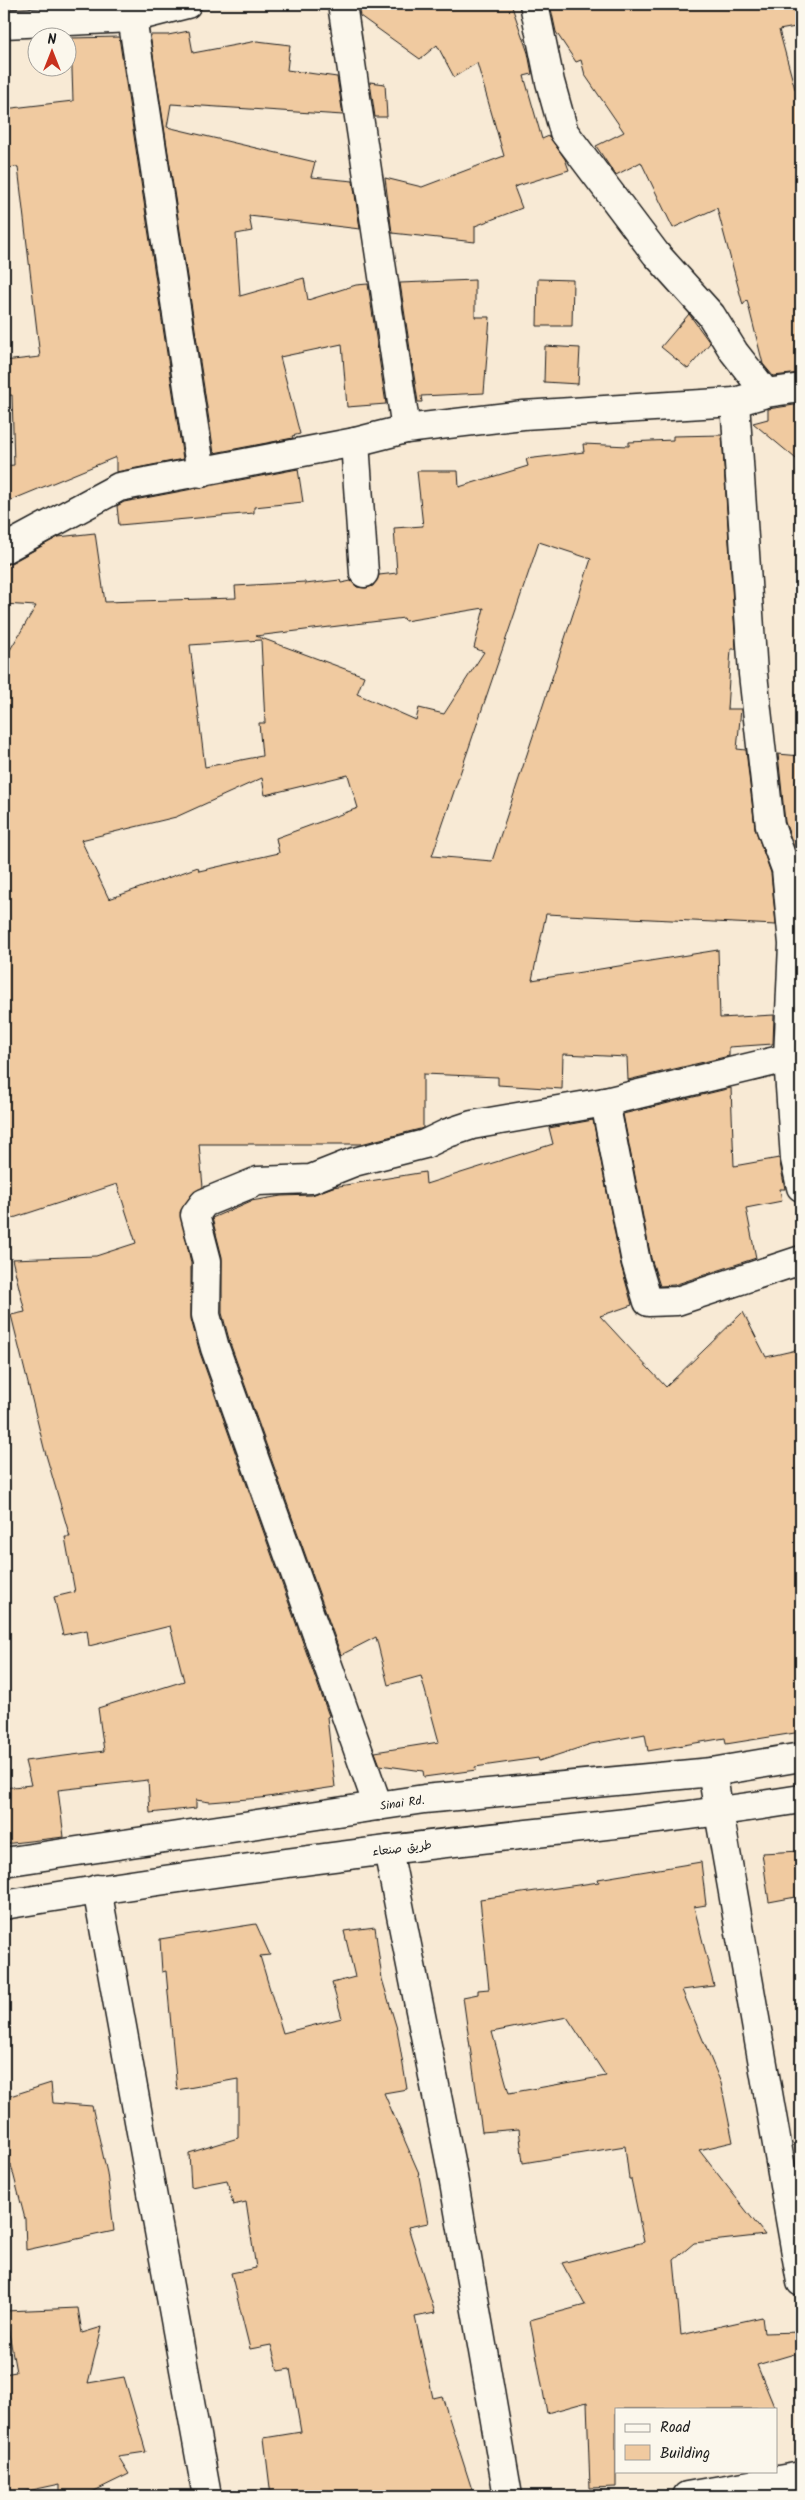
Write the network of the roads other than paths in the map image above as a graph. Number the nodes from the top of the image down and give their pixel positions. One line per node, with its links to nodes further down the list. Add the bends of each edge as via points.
1 (186, 4): 4 (street)
2 (342, 4): 9 (street)
3 (534, 4): 7 (street, via 564,132 656,254 711,315 734,352)
4 (131, 11): 5 (street); 11 (street)
5 (4, 24)
6 (801, 388): 7 (street)
7 (766, 393): 8 (street)
8 (735, 402): 9 (street, via 523,415); 14 (street, via 754,684 770,826 786,870 793,944)
9 (406, 429): 10 (street)
10 (355, 442): 11 (street); 13 (street)
11 (201, 473): 12 (street, via 119,488)
12 (4, 550)
13 (364, 573)
14 (795, 1057): 15 (street); 16 (street, via 795,1159)
15 (605, 1102): 17 (street, via 636,1262 648,1302 677,1301); 21 (street, via 472,1125 426,1144 354,1162 311,1179 258,1181 204,1203 195,1215 207,1262 206,1315 215,1348)
16 (801, 1187)
17 (801, 1260)
18 (801, 1757): 19 (street, Sinai Rd.)
19 (712, 1772): 21 (street, Sinai Rd.); 22 (street)
20 (801, 1799): 22 (street, طريق صنعاء)
21 (378, 1806): 24 (street, Sinai Rd.)
22 (720, 1812): 23 (street, طريق صنعاء); 27 (street)
23 (388, 1850): 25 (street, طريق صنعاء); 31 (street, via 452,2171)
24 (4, 1862)
25 (97, 1889): 26 (street, طريق صنعاء); 30 (street)
26 (4, 1905)
27 (801, 2282)
28 (801, 2476): 29 (street)
29 (764, 2490): 32 (street)
30 (207, 2496)
31 (508, 2496)
32 (686, 2496)

